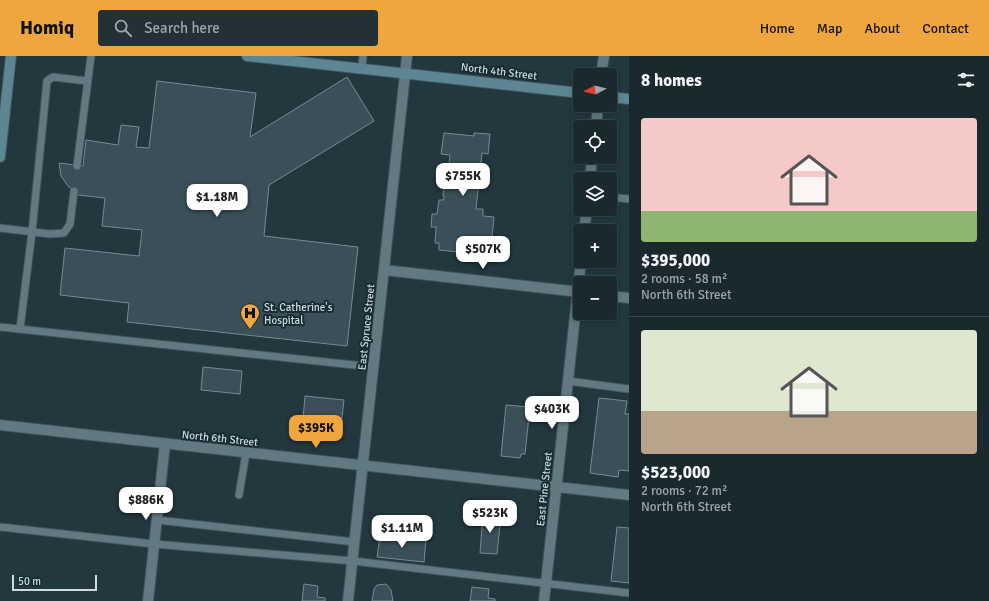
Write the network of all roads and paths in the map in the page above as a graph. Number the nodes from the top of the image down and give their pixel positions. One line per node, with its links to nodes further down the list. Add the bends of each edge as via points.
1 (11, 56): 14 (main road)
2 (91, 56): 10 (lane)
3 (247, 56): 7 (main road, North 4th Street)
4 (363, 56): 7 (lane)
5 (407, 56): 9 (street, East Spruce Street)
6 (604, 56): 8 (street)
7 (362, 68): 9 (main road, North 4th Street)
8 (603, 68)
9 (405, 73): 11 (main road, North 4th Street); 22 (street, East Spruce Street)
10 (88, 81): 16 (lane); 21 (lane, via 54,76 47,81)
11 (573, 92)
12 (617, 97): 13 (main road)
13 (629, 99)
14 (2, 123): 15 (main road)
15 (0, 157)
16 (77, 166)
17 (74, 191): 21 (lane, via 70,224 64,233)
18 (617, 198): 19 (lane)
19 (629, 199)
20 (0, 228): 21 (lane)
21 (32, 232): 28 (lane)
22 (384, 270): 23 (street); 29 (street, East Spruce Street)
23 (573, 291)
24 (617, 297): 25 (street)
25 (629, 298)
26 (576, 320): 30 (street, East Pine Street)
27 (0, 327): 28 (lane)
28 (20, 329): 29 (lane)
29 (373, 367): 35 (street, East Spruce Street)
30 (568, 381): 31 (lane); 36 (street, East Pine Street)
31 (629, 389)
32 (0, 425): 33 (street, North 6th Street)
33 (165, 444): 34 (street, North 6th Street); 39 (street)
34 (246, 453): 35 (street, North 6th Street); 37 (lane)
35 (363, 466): 36 (street, North 6th Street); 41 (street, East Spruce Street)
36 (557, 487): 38 (street, North 6th Street); 44 (street, East Pine Street)
37 (239, 496)
38 (629, 496)
39 (157, 520): 41 (lane); 42 (street)
40 (0, 528): 42 (lane)
41 (354, 542): 43 (street, East Spruce Street)
42 (154, 544): 43 (lane); 46 (street)
43 (353, 560): 44 (lane); 47 (street, East Spruce Street)
44 (546, 584): 45 (lane); 48 (street, East Pine Street)
45 (629, 593)
46 (148, 601)
47 (348, 601)
48 (544, 601)

